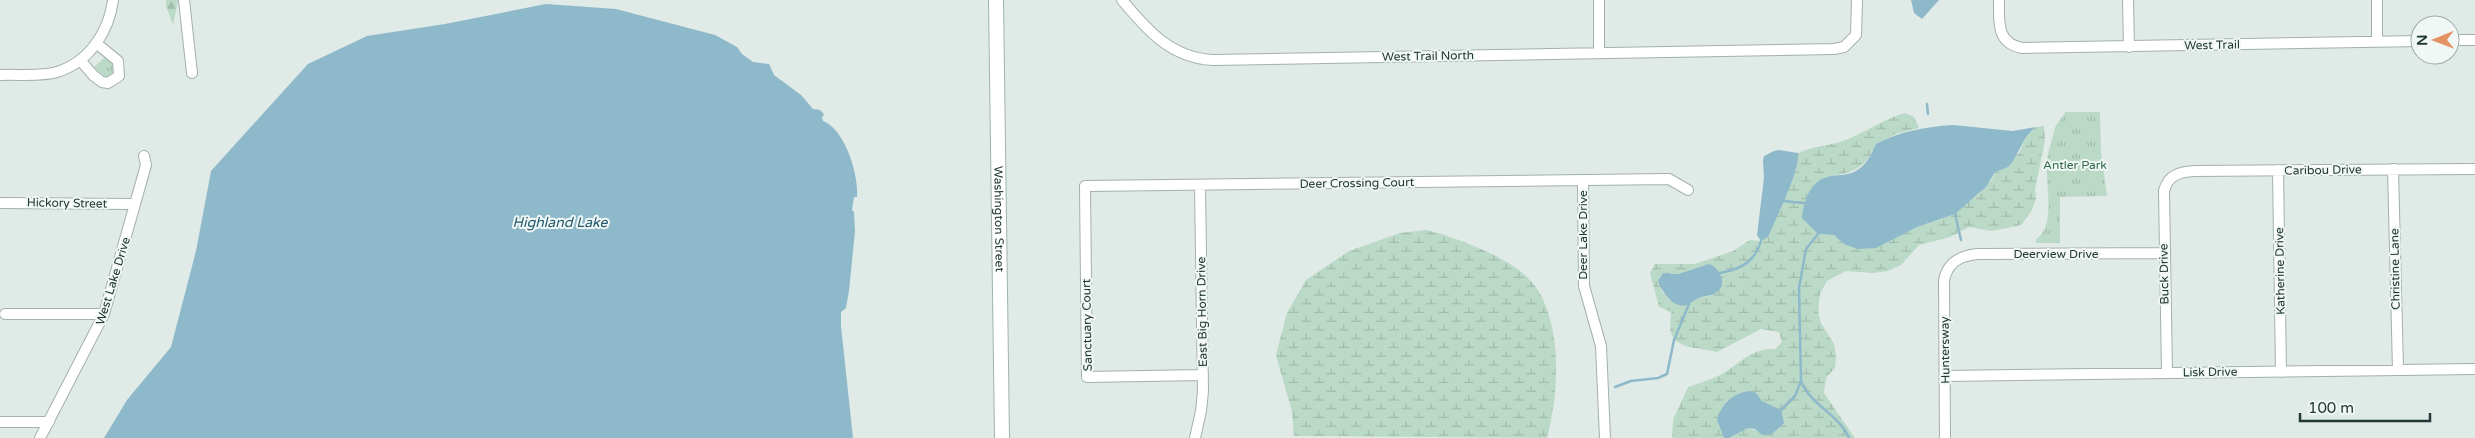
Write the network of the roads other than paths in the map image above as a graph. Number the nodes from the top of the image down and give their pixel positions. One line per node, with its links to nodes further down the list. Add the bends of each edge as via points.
1 (113, 0): 14 (street, via 106,28)
2 (184, 0): 18 (street)
3 (996, 0): 44 (main road, Washington Street)
4 (1122, 0): 16 (street, West Trail North, via 1159,40 1172,50 1198,59)
5 (1599, 0): 16 (street)
6 (1856, 0): 16 (street, West Trail North, via 1856,35 1844,48)
7 (1999, 0): 15 (street, West Trail, via 2000,28 2006,41 2022,48)
8 (2128, 0): 15 (street)
9 (2377, 0): 12 (street)
10 (2460, 40): 11 (street)
11 (2475, 40)
12 (2377, 41): 13 (street, West Trail); 15 (street, West Trail)
13 (2410, 41)
14 (96, 43): 17 (street); 17 (street, via 118,61 119,76 108,83 102,82)
15 (2129, 47)
16 (1600, 53)
17 (80, 60): 19 (street, via 57,72)
18 (192, 74)
19 (0, 75)
20 (144, 156): 29 (street, West Lake Drive, via 146,165)
21 (2475, 168): 22 (street, Caribou Drive)
22 (2393, 169): 23 (street, Caribou Drive); 36 (street, Christine Lane)
23 (2278, 170): 24 (street, Caribou Drive, via 2188,171); 37 (street, Katherine Drive)
24 (2172, 177): 31 (street, Buck Drive, via 2164,191)
25 (1583, 180): 26 (street, Deer Crossing Court); 27 (street, Deer Crossing Court, via 1669,179); 46 (street, Deer Lake Drive, via 1584,286 1601,346)
26 (1200, 185): 30 (street, Deer Crossing Court, via 1085,186); 39 (street, East Big Horn Drive)
27 (1688, 190)
28 (0, 203): 29 (street, Hickory Street)
29 (135, 204): 34 (street, West Lake Drive)
30 (1086, 249): 39 (street, Sanctuary Court, via 1087,377)
31 (2164, 253): 32 (street, Deerview Drive, via 1977,254 1959,258); 38 (street, Buck Drive)
32 (1951, 265): 40 (street, Huntersway, via 1944,281)
33 (5, 314): 34 (street)
34 (104, 314): 42 (street, West Lake Drive)
35 (2475, 369): 36 (street, Lisk Drive)
36 (2398, 370): 37 (street, Lisk Drive)
37 (2281, 372): 38 (street, Lisk Drive)
38 (2167, 373): 40 (street, Lisk Drive)
39 (1203, 375): 45 (street, East Big Horn Drive, via 1202,411)
40 (1945, 376): 47 (street, Huntersway)
41 (0, 422): 42 (street)
42 (48, 422): 43 (street, West Lake Drive)
43 (40, 438)
44 (1002, 438)
45 (1195, 438)
46 (1604, 438)
47 (1945, 438)

